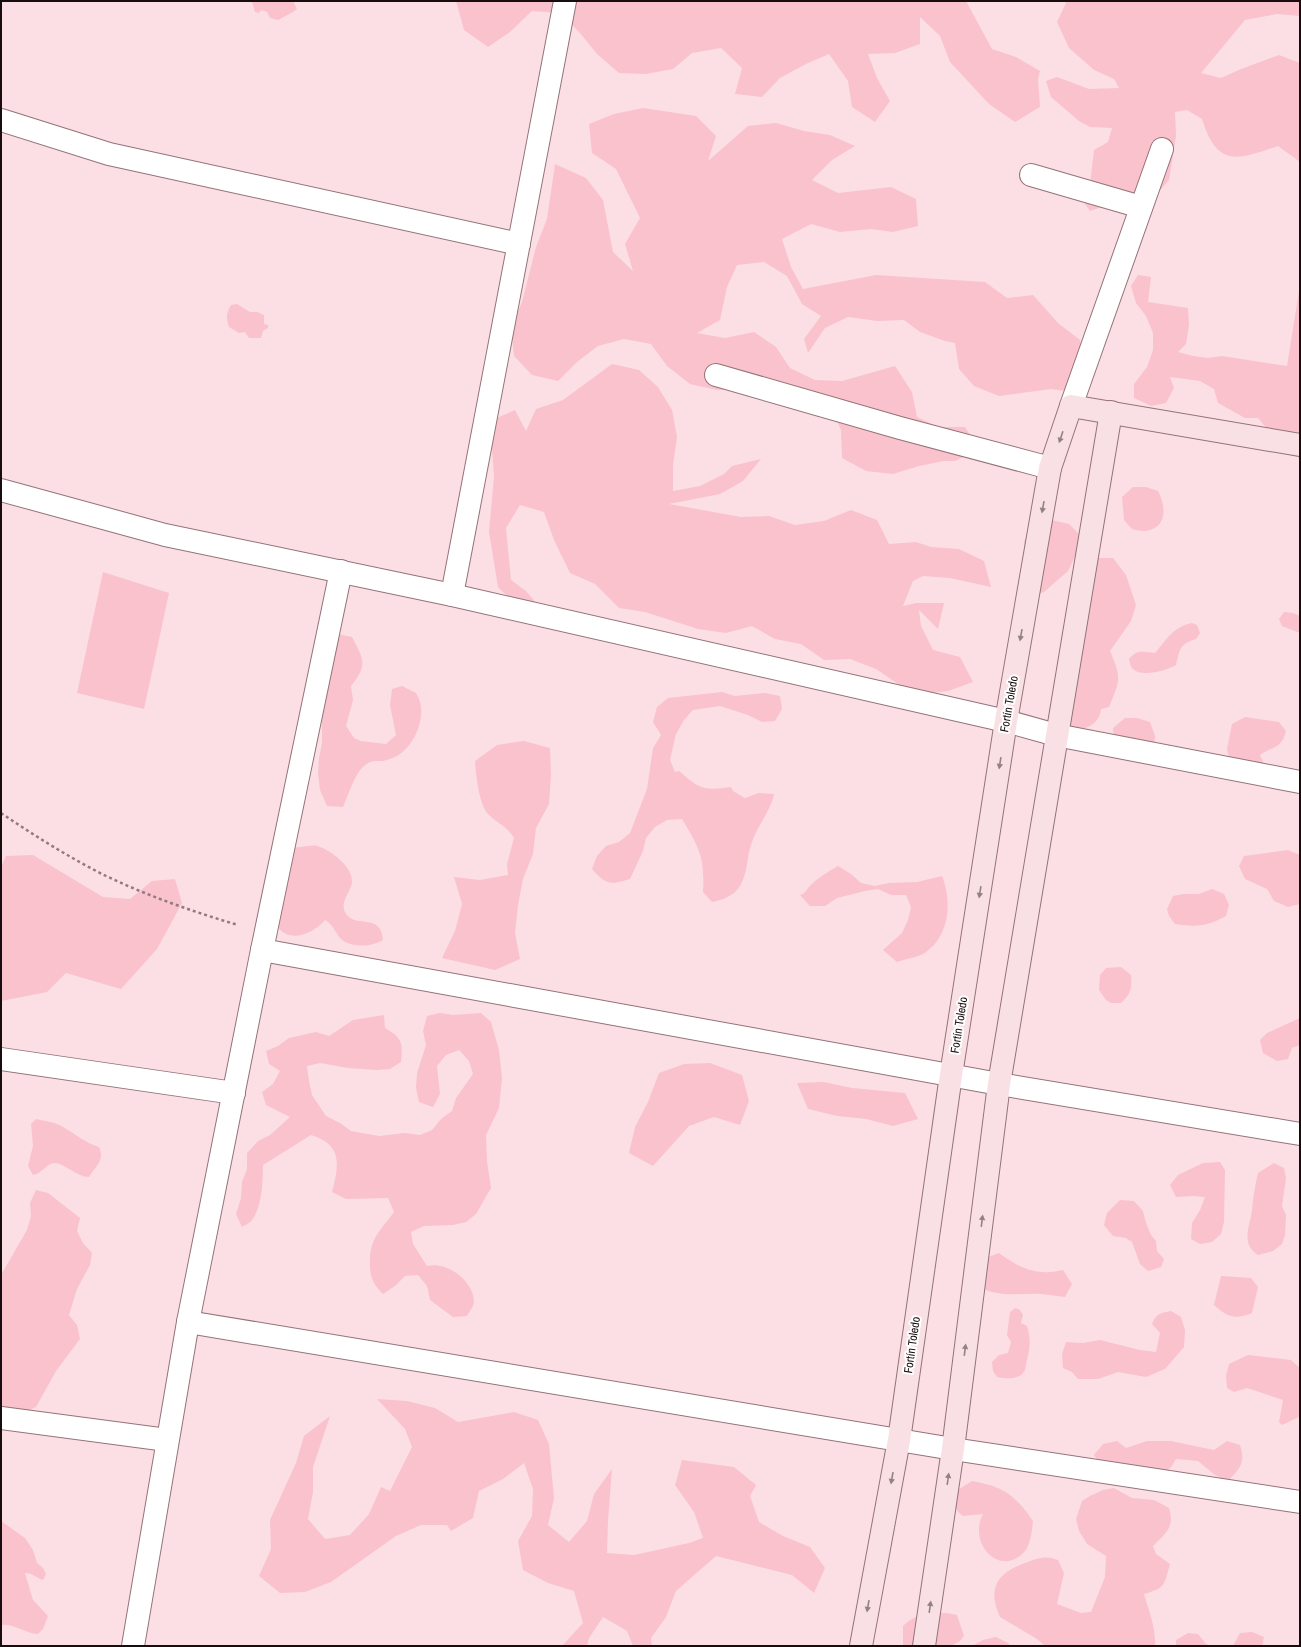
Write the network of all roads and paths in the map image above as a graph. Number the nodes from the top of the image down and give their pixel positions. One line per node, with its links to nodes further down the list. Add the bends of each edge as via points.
1 (565, 1): 6 (street)
2 (1, 120): 6 (street, via 109,154)
3 (1162, 149): 5 (street)
4 (1031, 175): 5 (street)
5 (1141, 207): 8 (street)
6 (519, 244): 14 (street)
7 (716, 375): 11 (street)
8 (1071, 406): 9 (street); 11 (street, Fortín Toledo, one-way to 11)
9 (1110, 412): 10 (street); 16 (street)
10 (1300, 445)
11 (1050, 468): 15 (street, Fortín Toledo, one-way to 15)
12 (1, 490): 13 (street, via 165,534)
13 (341, 571): 14 (street); 19 (street)
14 (452, 595): 15 (street)
15 (1006, 721): 16 (street); 21 (street, Fortín Toledo, one-way to 21)
16 (1056, 735): 17 (street); 22 (street)
17 (1300, 782)
18 (1, 813): 19 (path, via 42,841 106,876 207,916)
19 (264, 942): 21 (street); 23 (street)
20 (1, 1059): 23 (street)
21 (951, 1075): 22 (street); 28 (street, Fortín Toledo)
22 (999, 1084): 24 (street); 29 (street, one-way to 22)
23 (234, 1093): 25 (street)
24 (1300, 1134)
25 (188, 1322): 27 (street); 28 (street)
26 (1, 1418): 27 (street)
27 (167, 1440): 31 (street)
28 (899, 1440): 29 (street); 32 (street, Fortín Toledo, one-way to 32)
29 (953, 1449): 30 (street); 33 (street, one-way to 29)
30 (1300, 1502)
31 (133, 1646)
32 (861, 1646)
33 (924, 1646)

